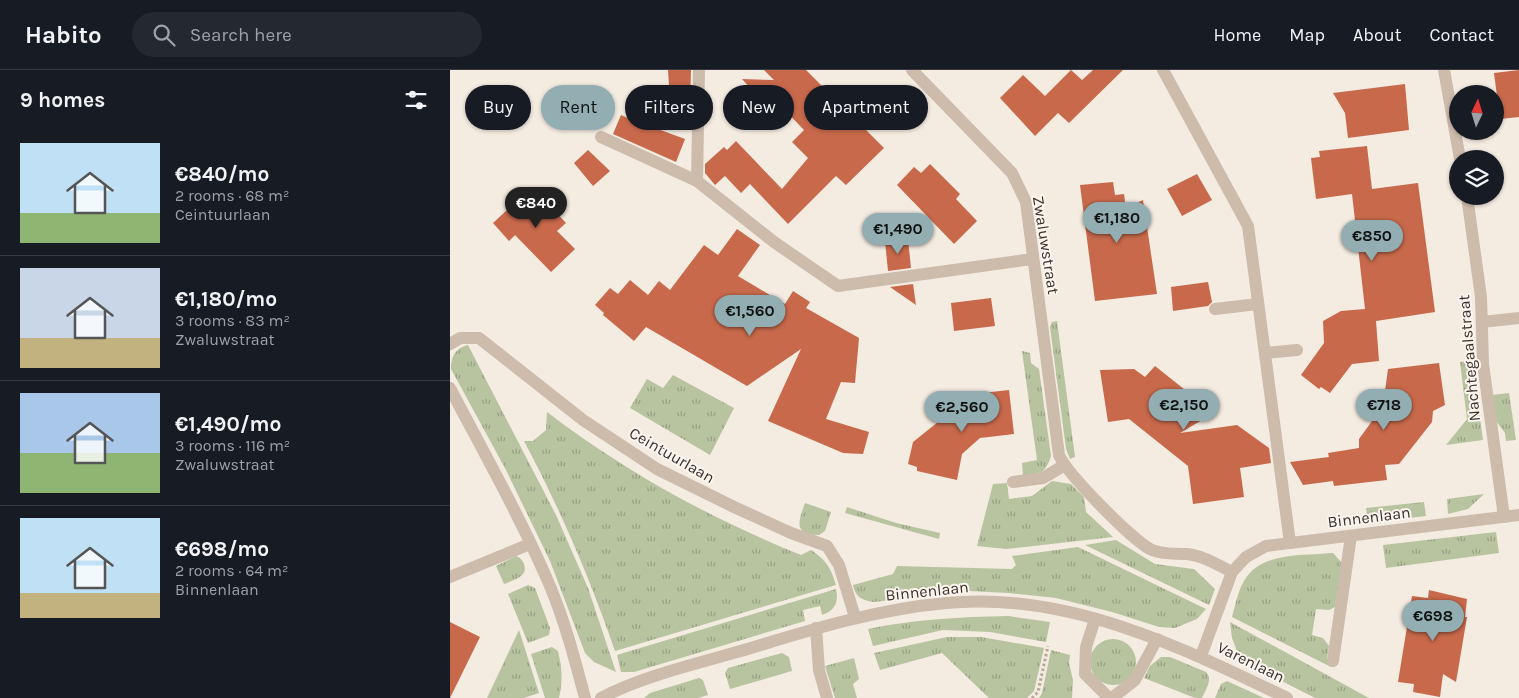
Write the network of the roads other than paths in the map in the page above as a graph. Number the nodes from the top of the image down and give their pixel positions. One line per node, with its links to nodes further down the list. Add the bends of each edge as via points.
1 (699, 70): 7 (street)
2 (912, 70): 9 (street, Zwaluwstraat, via 1012,173 1026,202)
3 (1163, 70): 10 (street, via 1248,226)
4 (1444, 70): 6 (street)
5 (601, 137): 7 (street)
6 (1458, 150)
7 (697, 181): 9 (street, via 774,242 838,286)
8 (1468, 205): 13 (street, Nachtegaalstraat)
9 (1032, 259): 18 (street, Zwaluwstraat, via 1059,456)
10 (1258, 304): 11 (street); 16 (street)
11 (1215, 309)
12 (1519, 318): 13 (street)
13 (1482, 322): 21 (street, Nachtegaalstraat, via 1483,364)
14 (450, 344): 27 (street, Ceintuurlaan, via 460,338 479,338 583,420 657,469 750,515 827,546 839,565)
15 (1297, 350): 16 (street)
16 (1265, 353): 23 (street)
17 (450, 388): 24 (street)
18 (1064, 466): 19 (street, via 1043,478); 25 (street, via 1080,486 1150,550 1168,555 1187,554)
19 (1013, 482)
20 (1519, 515): 21 (street, Binnenlaan)
21 (1504, 517): 22 (street, Binnenlaan)
22 (1351, 536): 23 (street, Binnenlaan); 32 (street)
23 (1290, 543): 25 (street, Binnenlaan, via 1266,546 1246,557)
24 (530, 544): 26 (street); 33 (street, via 565,628)
25 (1232, 572): 31 (street, Binnenlaan)
26 (450, 578)
27 (854, 617): 28 (street, Binnenlaan, via 946,603 995,602 1041,607); 29 (street, Binnenlaan)
28 (1095, 619): 30 (street, Binnenlaan); 36 (street, via 1086,647 1085,674)
29 (816, 628): 34 (street, Binnenlaan, via 646,680); 35 (street, via 819,670)
30 (1157, 639): 31 (street, Binnenlaan); 36 (street, via 1135,680)
31 (1201, 656): 37 (street, Varenlaan)
32 (1333, 661)
33 (585, 698)
34 (601, 698)
35 (827, 698)
36 (1110, 698)
37 (1287, 698)

